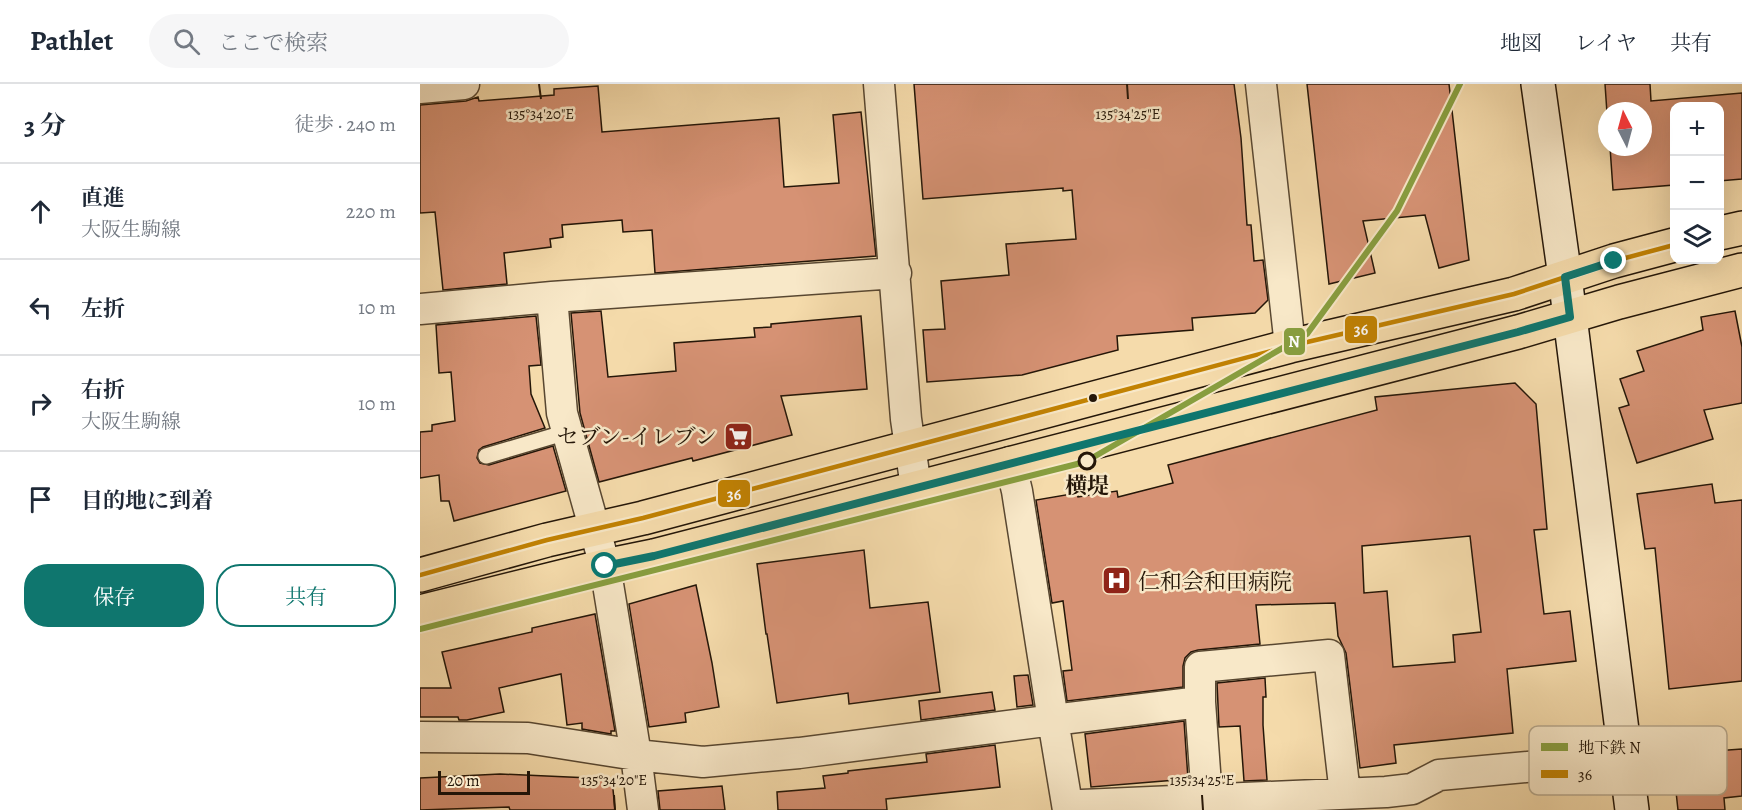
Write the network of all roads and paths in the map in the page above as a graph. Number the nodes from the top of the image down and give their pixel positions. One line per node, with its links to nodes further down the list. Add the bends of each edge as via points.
1 (464, 84): 5 (street)
2 (879, 84): 10 (street)
3 (1261, 84): 15 (street)
4 (1538, 84): 11 (street)
5 (420, 88)
6 (1742, 228): 7 (main road)
7 (1724, 232)
8 (1670, 246): 11 (main road)
9 (1742, 270): 14 (main road)
10 (896, 273): 12 (street); 17 (street)
11 (1565, 277): 14 (street); 15 (main road, via 1514,294)
12 (552, 297): 13 (street); 16 (street)
13 (420, 309)
14 (1570, 317): 19 (main road); 27 (street)
15 (1290, 346): 17 (main road)
16 (567, 432): 18 (lane); 21 (street)
17 (910, 446): 20 (street); 21 (main road)
18 (486, 456)
19 (1010, 462): 20 (main road); 26 (street)
20 (916, 487): 22 (main road)
21 (595, 529): 22 (street); 23 (main road)
22 (605, 566): 24 (main road); 29 (street)
23 (420, 575)
24 (420, 612)
25 (1200, 702): 26 (street); 31 (street, via 1200,667 1329,655); 33 (street)
26 (1053, 720): 29 (street, via 703,762); 34 (street)
27 (1622, 726)
28 (420, 737): 29 (street, via 528,738)
29 (636, 755): 35 (street)
30 (1529, 767): 31 (street, via 1439,775 1413,789)
31 (1345, 794): 33 (street)
32 (1630, 795): 36 (street)
33 (1207, 799): 34 (street)
34 (1068, 807)
35 (643, 810)
36 (1632, 810)

